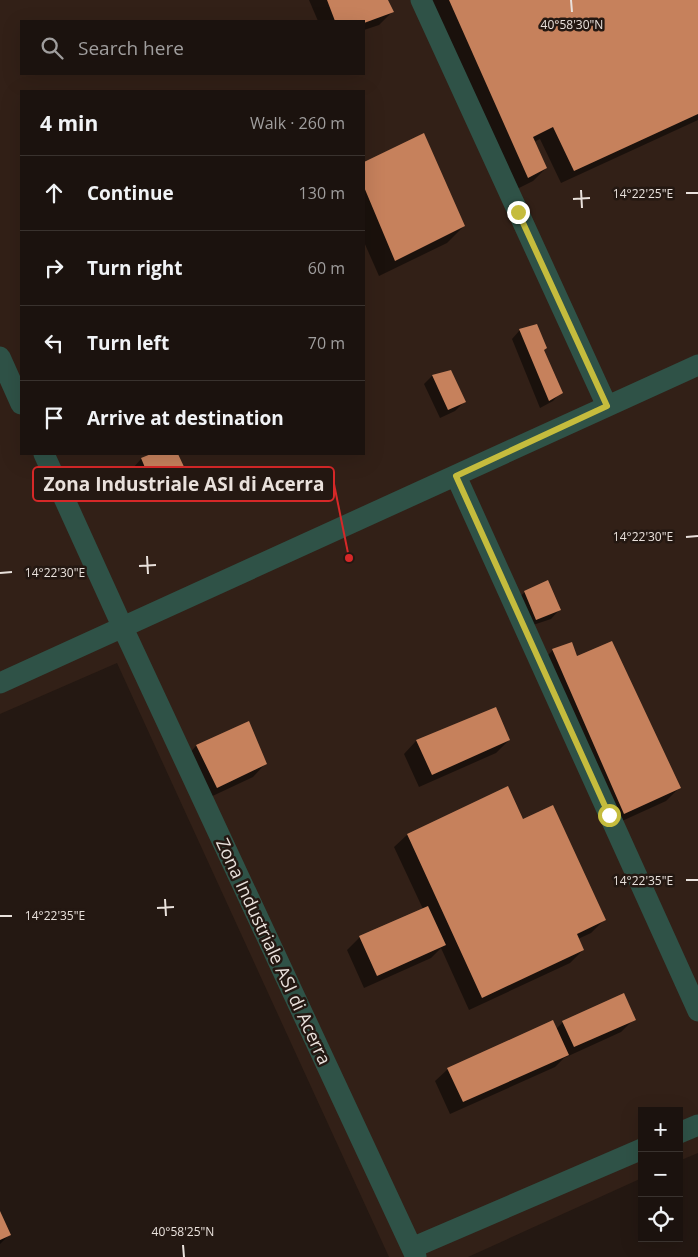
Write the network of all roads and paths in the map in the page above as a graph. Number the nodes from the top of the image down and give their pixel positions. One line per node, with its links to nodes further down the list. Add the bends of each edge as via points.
1 (421, 0): 5 (lane)
2 (0, 357): 4 (lane)
3 (698, 364): 5 (lane)
4 (20, 402)
5 (607, 406): 7 (lane)
6 (44, 455): 8 (lane, Zona Industriale ASI di Acerra)
7 (456, 476): 8 (lane); 10 (lane)
8 (123, 628): 9 (lane); 14 (lane, Zona Industriale ASI di Acerra)
9 (0, 683)
10 (698, 1011)
11 (698, 1125): 12 (lane)
12 (683, 1131)
13 (638, 1152): 14 (lane)
14 (414, 1252)

